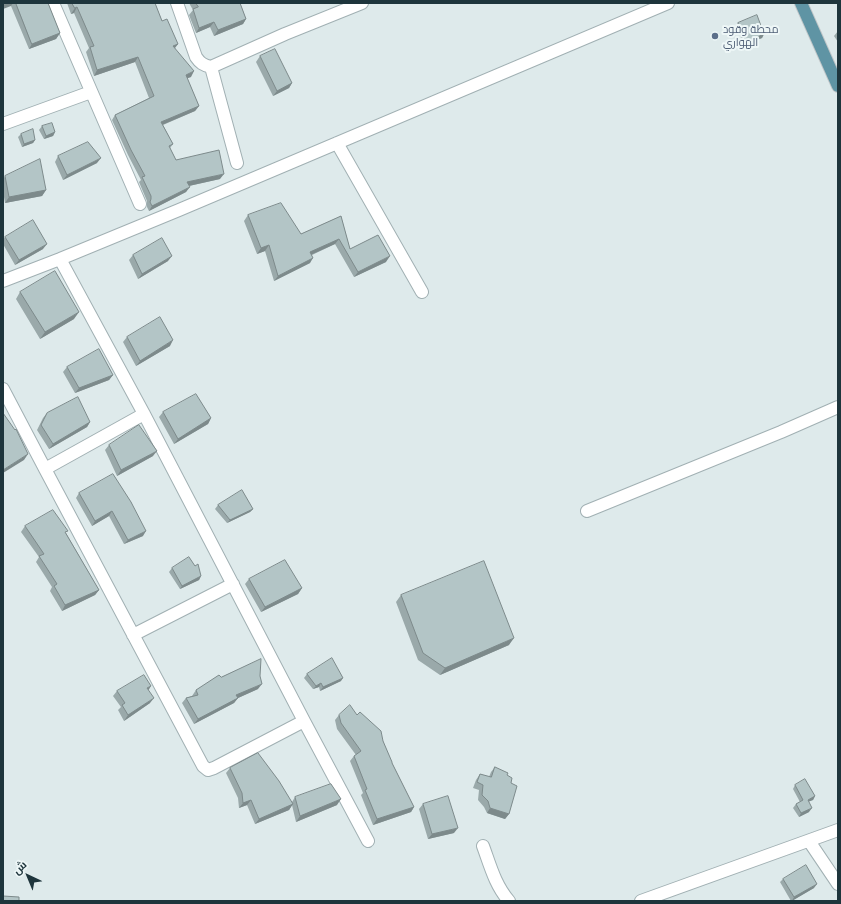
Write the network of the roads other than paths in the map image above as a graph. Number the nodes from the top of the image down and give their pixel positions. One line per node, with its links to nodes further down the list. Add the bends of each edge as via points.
1 (53, 3): 9 (street)
2 (177, 3): 7 (street, via 196,57 204,66)
3 (362, 3): 6 (street)
4 (668, 3): 11 (street)
5 (801, 3): 8 (main road)
6 (341, 7): 7 (street)
7 (211, 67): 12 (street)
8 (838, 86)
9 (91, 92): 10 (street); 13 (street)
10 (3, 124)
11 (337, 143): 14 (street); 16 (street)
12 (237, 164)
13 (140, 204)
14 (60, 259): 15 (street); 19 (street)
15 (3, 281)
16 (422, 292)
17 (3, 388): 20 (street)
18 (838, 407): 21 (street)
19 (144, 414): 20 (street); 22 (street)
20 (45, 469): 23 (street)
21 (587, 511)
22 (233, 584): 23 (street); 24 (street)
23 (133, 635): 24 (street, via 205,769 214,768)
24 (304, 721): 26 (street)
25 (838, 830): 27 (street)
26 (368, 841)
27 (809, 841): 29 (street); 31 (street)
28 (483, 846): 30 (street, via 499,888)
29 (838, 884)
30 (509, 901)
31 (641, 901)

